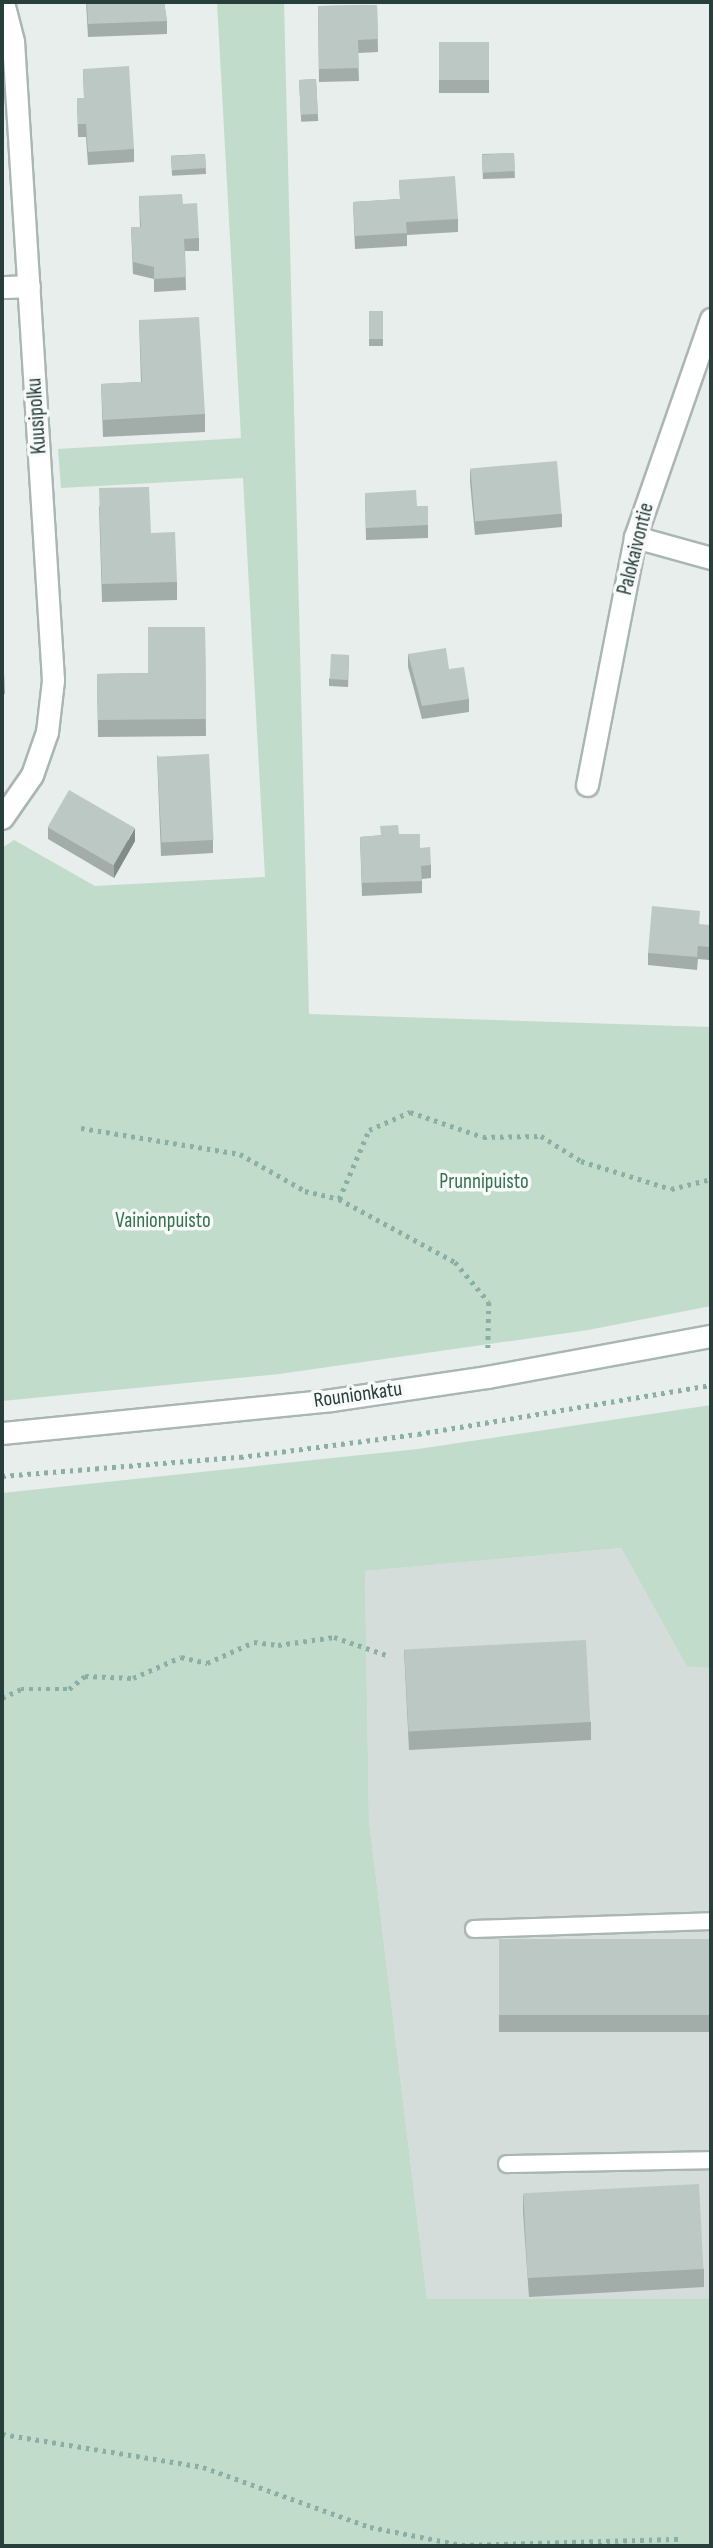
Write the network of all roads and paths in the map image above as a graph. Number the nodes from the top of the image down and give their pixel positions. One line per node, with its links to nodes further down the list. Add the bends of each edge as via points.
1 (3, 2): 2 (street, Kuusipolku, via 13,41)
2 (29, 286): 3 (street); 8 (street, Kuusipolku, via 53,680 47,732 32,775)
3 (2, 287)
4 (711, 319): 5 (street, Palokaivontie)
5 (635, 537): 6 (street); 7 (street, Palokaivontie)
6 (711, 558)
7 (587, 785)
8 (2, 818)
9 (81, 1128): 11 (path, via 240,1154 304,1191)
10 (711, 1180): 11 (path, via 671,1189 581,1161 541,1136 483,1138 410,1112 369,1130)
11 (339, 1199): 13 (path, via 455,1262 489,1302)
12 (711, 1336): 13 (street, Rounionkatu)
13 (487, 1377): 15 (street, Rounionkatu, via 202,1415)
14 (711, 1385): 16 (path, via 390,1438 240,1457)
15 (2, 1433)
16 (2, 1476)
17 (387, 1655): 18 (path, via 334,1637 278,1645 254,1642 207,1663 181,1657 133,1678 85,1676 69,1689 22,1689)
18 (2, 1698)
19 (711, 1921): 20 (lane)
20 (474, 1929)
21 (711, 2160): 22 (lane)
22 (507, 2164)
23 (2, 2434): 24 (path, via 203,2467 370,2527 462,2546)
24 (684, 2539)

